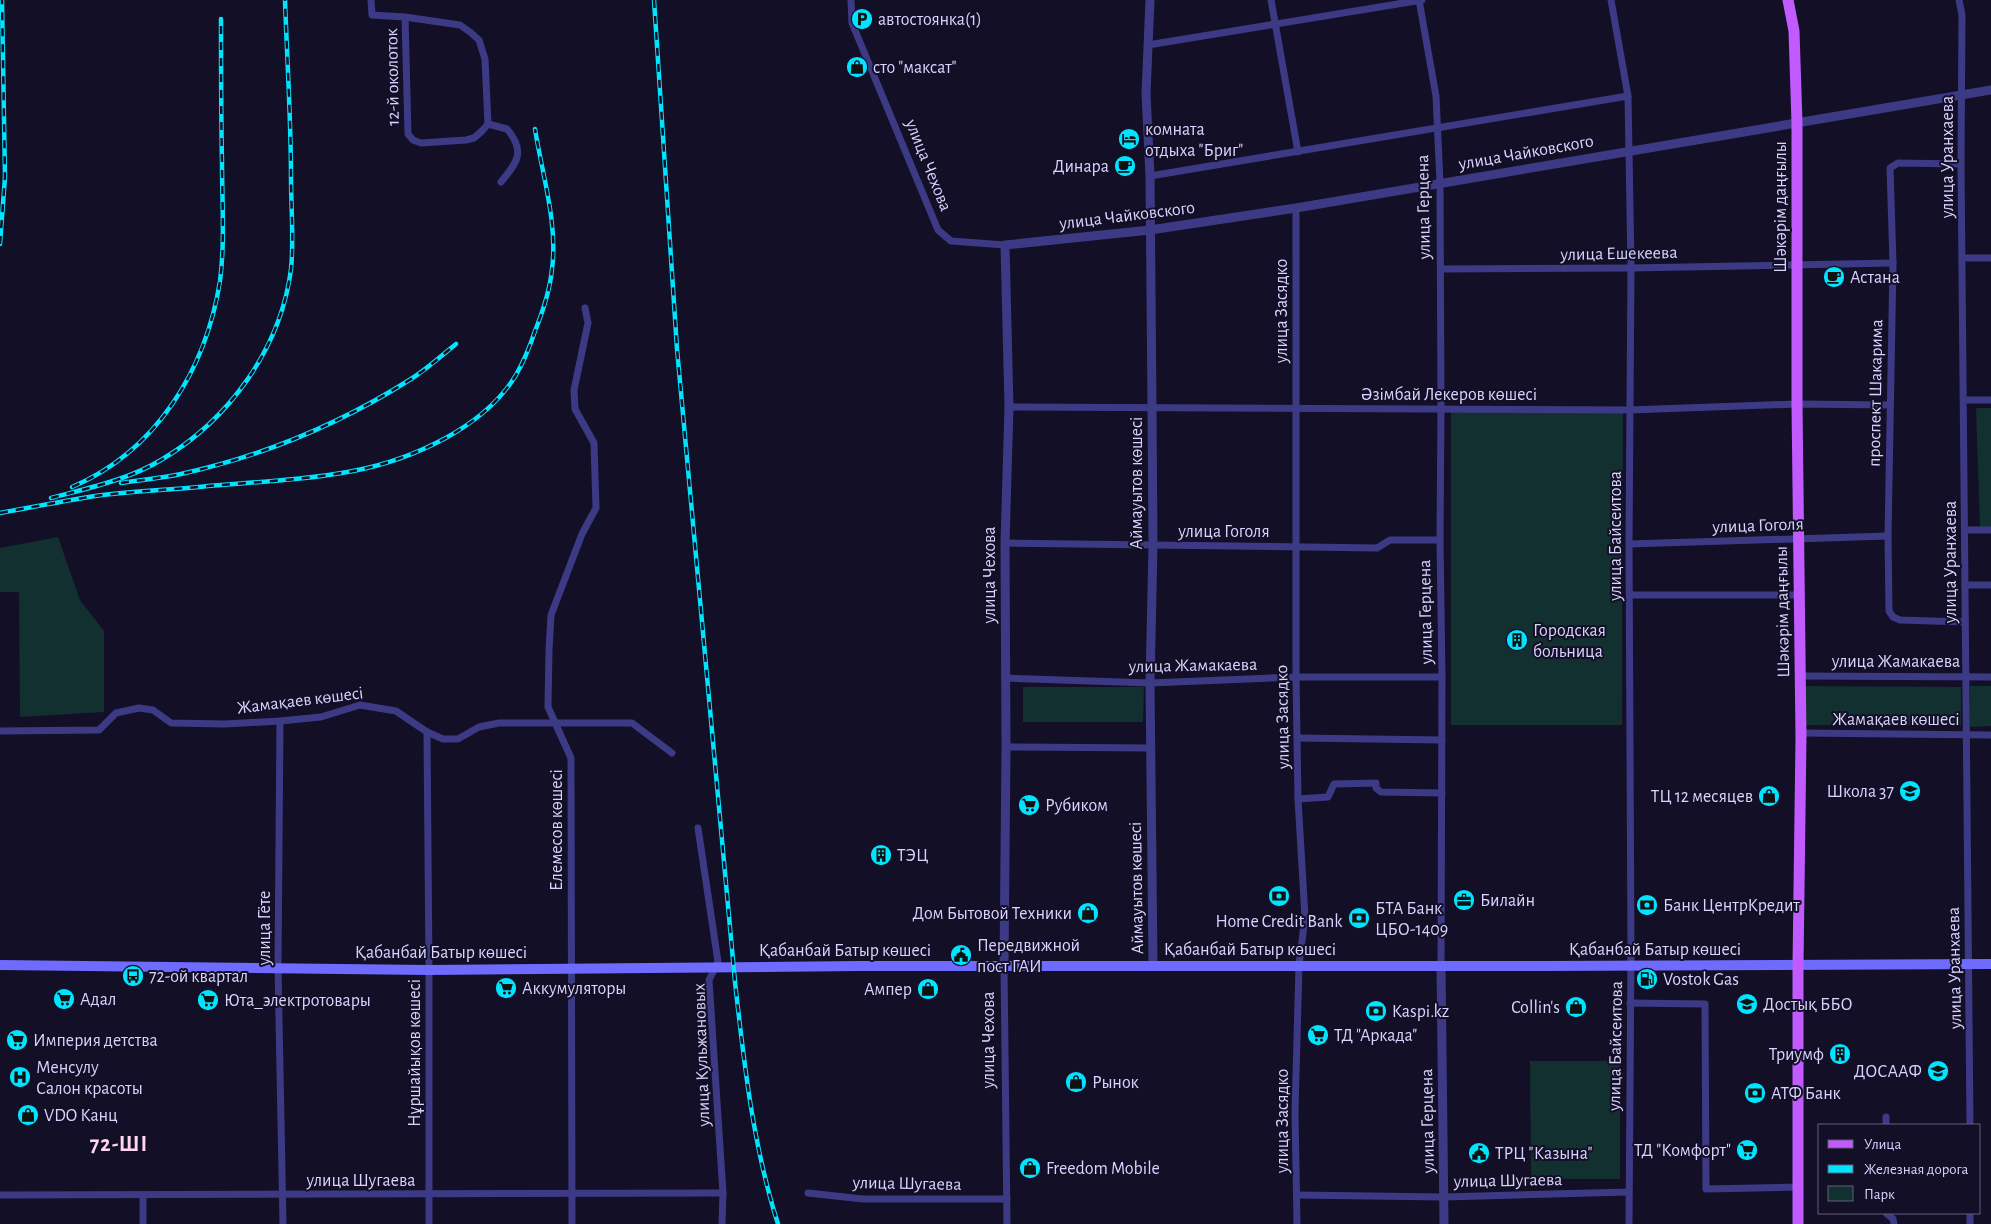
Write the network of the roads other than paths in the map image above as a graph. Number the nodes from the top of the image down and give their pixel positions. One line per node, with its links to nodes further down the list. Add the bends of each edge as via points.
1 (371, 0): 9 (street, via 372,15)
2 (852, 0): 26 (street, улица Чехова, via 852,23 938,230 951,241)
3 (1150, 0): 11 (street, Аймауытов көшесі)
4 (1271, 0): 10 (street)
5 (1420, 0): 10 (street); 17 (street, улица Герцена, via 1436,96)
6 (1611, 0): 14 (street, улица Байсеитова)
7 (1788, 0): 15 (main road, Шәкәрім даңғылы, via 1794,31)
8 (1959, 0): 13 (street, улица Уранхаева)
9 (405, 17): 16 (street, via 460,25 478,40 485,59); 16 (street, 12-й околоток, via 408,134 421,143 466,140 474,138)
10 (1276, 24): 11 (street); 19 (street)
11 (1148, 45): 21 (street, Аймауытов көшесі, via 1146,94)
12 (1991, 90): 13 (street, улица Чайковского)
13 (1962, 95): 15 (street, улица Чайковского); 20 (street, улица Уранхаева)
14 (1628, 96): 17 (street); 18 (street, улица Байсеитова)
15 (1797, 123): 18 (street, улица Чайковского); 30 (main road, Шәкәрім даңғылы)
16 (488, 124): 22 (street, via 507,129 518,148 515,166)
17 (1437, 128): 19 (street); 23 (street, улица Герцена)
18 (1629, 151): 23 (street, улица Чайковского); 31 (street, улица Байсеитова)
19 (1298, 152): 21 (street)
20 (1960, 164): 27 (street, улица Уранхаева); 29 (street, проспект Шакарима, via 1898,163 1890,168)
21 (1150, 176): 25 (street, Аймауытов көшесі)
22 (501, 182)
23 (1440, 183): 24 (street, улица Чайковского); 32 (street, улица Герцена)
24 (1296, 208): 25 (street, улица Чайковского); 40 (street, улица Засядко)
25 (1150, 230): 26 (street, улица Чайковского); 39 (street, Аймауытов көшесі)
26 (1005, 245): 38 (street, улица Чехова)
27 (1962, 258): 28 (street); 34 (street, улица Уранхаева)
28 (1991, 258)
29 (1893, 263): 30 (street, улица Ешекеева); 37 (street, проспект Шакарима)
30 (1798, 264): 31 (street, улица Ешекеева); 36 (main road, Шәкәрім даңғылы)
31 (1630, 268): 32 (street, улица Ешекеева); 42 (street, улица Байсеитова)
32 (1441, 269): 41 (street, улица Герцена)
33 (585, 308): 65 (street, Елемесов көшесі, via 588,322 574,390 575,409 594,443 596,508 582,534 551,615 548,707)
34 (1964, 400): 35 (street); 43 (street, улица Уранхаева)
35 (1991, 400)
36 (1797, 404): 37 (street, Әзімбай Лекеров көшесі); 42 (street, Әзімбай Лекеров көшесі); 46 (main road, Шәкәрім даңғылы)
37 (1890, 405): 45 (street, проспект Шакарима)
38 (1009, 407): 39 (street, Әзімбай Лекеров көшесі); 48 (street, улица Чехова)
39 (1152, 407): 40 (street, Әзімбай Лекеров көшесі); 50 (street, Аймауытов көшесі)
40 (1296, 408): 41 (street, Әзімбай Лекеров көшесі); 51 (street, улица Засядко)
41 (1441, 410): 42 (street, Әзімбай Лекеров көшесі); 47 (street, улица Герцена)
42 (1630, 410): 49 (street, улица Байсеитова)
43 (1966, 530): 44 (street); 52 (street, улица Уранхаева)
44 (1991, 530)
45 (1888, 536): 46 (street, улица Гоголя); 56 (street, проспект Шакарима, via 1889,611 1893,617 1900,620)
46 (1799, 539): 49 (street, улица Гоголя); 55 (main road, Шәкәрім даңғылы)
47 (1440, 540): 51 (street, улица Гоголя, via 1390,540 1377,548); 61 (street, улица Герцена)
48 (1005, 543): 50 (street, улица Гоголя); 62 (street, улица Чехова)
49 (1628, 544): 54 (street, улица Байсеитова)
50 (1153, 546): 51 (street, улица Гоголя); 63 (street, Аймауытов көшесі)
51 (1296, 547): 60 (street, улица Засядко)
52 (1964, 585): 53 (street); 56 (street, улица Уранхаева)
53 (1991, 585)
54 (1630, 595): 55 (street); 85 (street, улица Байсеитова)
55 (1800, 595): 57 (main road, Шәкәрім даңғылы)
56 (1965, 622): 58 (street, улица Уранхаева)
57 (1801, 676): 58 (street, улица Жамакаева); 68 (main road, Шәкәрім даңғылы)
58 (1966, 676): 59 (street, улица Жамакаева); 69 (street, улица Уранхаева)
59 (1991, 676)
60 (1296, 677): 61 (street, улица Жамакаева); 63 (street, улица Жамакаева); 71 (street, улица Засядко)
61 (1442, 677): 72 (street, улица Герцена)
62 (1004, 678): 63 (street, улица Жамакаева); 73 (street, улица Чехова)
63 (1150, 683): 74 (street, Аймауытов көшесі)
64 (280, 721): 66 (street, Жамақаев көшесі, via 171,723 153,710 139,708 116,713 99,730); 67 (street, Жамақаев көшесі, via 321,717 360,705 396,711); 88 (street, улица Гёте)
65 (554, 723): 67 (street, Жамақаев көшесі, via 499,723 479,727 458,739); 75 (street, Жамақаев көшесі, via 632,723); 90 (street, Елемесов көшесі, via 570,758)
66 (0, 731)
67 (427, 732): 91 (street, Нұршайықов көшесі)
68 (1801, 734): 69 (street, Жамақаев көшесі); 87 (main road, Шәкәрім даңғылы)
69 (1966, 734): 70 (street, Жамақаев көшесі); 80 (street, улица Уранхаева)
70 (1991, 735)
71 (1298, 738): 72 (street); 77 (street, улица Засядко)
72 (1442, 740): 76 (street, улица Герцена)
73 (1006, 747): 74 (street); 86 (street, улица Чехова)
74 (1151, 748): 82 (street, Аймауытов көшесі)
75 (672, 753)
76 (1442, 793): 77 (street, via 1381,792 1376,783 1334,784 1328,797); 84 (street, улица Герцена)
77 (1298, 799): 83 (street, улица Засядко, via 1305,918)
78 (698, 828): 89 (street, улица Кульжановых, via 718,962)
79 (0, 964): 88 (main road, Қабанбай Батыр көшесі)
80 (1968, 964): 81 (main road, Қабанбай Батыр көшесі); 87 (main road, Қабанбай Батыр көшесі); 95 (street, улица Уранхаева)
81 (1991, 964)
82 (1154, 965): 83 (main road, Қабанбай Батыр көшесі); 86 (main road, Қабанбай Батыр көшесі)
83 (1299, 965): 84 (main road, Қабанбай Батыр көшесі); 103 (street, улица Засядко, via 1295,1112)
84 (1441, 965): 85 (main road, Қабанбай Батыр көшесі); 106 (street, улица Герцена)
85 (1631, 965): 87 (main road, Қабанбай Батыр көшесі); 92 (street, улица Байсеитова)
86 (1004, 966): 89 (main road, Қабанбай Батыр көшесі); 107 (street, улица Чехова)
87 (1798, 966): 96 (main road, Шәкәрім даңғылы)
88 (278, 967): 91 (main road, Қабанбай Батыр көшесі); 101 (street, улица Гёте)
89 (716, 967): 90 (main road, Қабанбай Батыр көшесі); 98 (street, улица Кульжановых, via 709,980)
90 (572, 969): 91 (main road, Қабанбай Батыр көшесі); 100 (street, Елемесов көшесі)
91 (430, 970): 102 (street, Нұршайықов көшесі)
92 (1630, 1003): 96 (street, via 1705,1004 1706,1188); 97 (street, улица Байсеитова)
93 (1886, 1117): 94 (street)
94 (1886, 1124)
95 (1970, 1124)
96 (1798, 1187): 118 (main road, Шәкәрім даңғылы)
97 (1628, 1192): 106 (street, улица Шугаева); 117 (street, улица Байсеитова)
98 (722, 1193): 100 (street, улица Шугаева); 113 (street, улица Кульжановых)
99 (808, 1193): 107 (street, улица Шугаева, via 863,1199)
100 (572, 1194): 102 (street, улица Шугаева); 112 (street, Елемесов көшесі)
101 (284, 1195): 102 (street, улица Шугаева); 105 (street, улица Шугаева); 110 (street, улица Гёте)
102 (429, 1195): 111 (street, Нұршайықов көшесі)
103 (1297, 1195): 106 (street, улица Шугаева); 115 (street, улица Засядко)
104 (0, 1196): 105 (street, улица Шугаева)
105 (143, 1196): 109 (street)
106 (1444, 1197): 116 (street, улица Герцена)
107 (1007, 1199): 114 (street, улица Чехова)
108 (1887, 1214): 119 (street)
109 (143, 1224)
110 (283, 1224)
111 (429, 1224)
112 (572, 1224)
113 (722, 1224)
114 (1007, 1224)
115 (1297, 1224)
116 (1444, 1224)
117 (1629, 1224)
118 (1798, 1224)
119 (1894, 1224)

